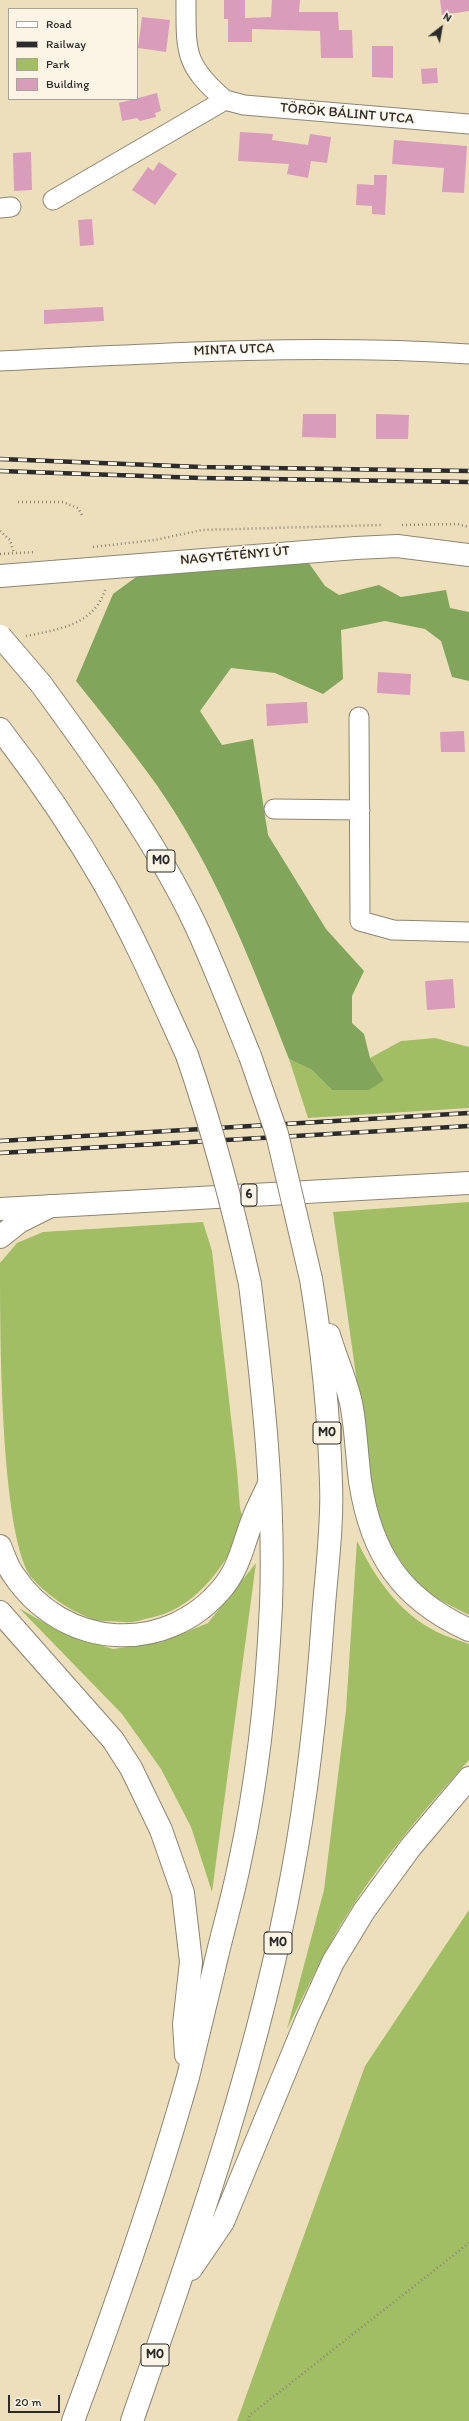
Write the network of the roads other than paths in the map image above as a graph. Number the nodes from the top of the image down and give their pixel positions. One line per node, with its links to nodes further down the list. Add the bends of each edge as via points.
1 (186, 0): 2 (street, TÖRÖK BÁLINT UTCA, via 186,48 193,66 206,84)
2 (225, 100): 3 (street, TÖRÖK BÁLINT UTCA, via 244,105); 4 (street)
3 (469, 124)
4 (53, 200)
5 (469, 354): 6 (street, MINTA UTCA, via 297,348)
6 (0, 361)
7 (469, 555): 8 (main road, NAGYTÉTÉNYI ÚT, via 396,546 305,550)
8 (0, 576)
9 (11, 636): 19 (main road, M0, bridge, via 41,684 113,785 167,871 195,924 250,1056 276,1134)
10 (359, 717): 13 (street)
11 (4, 734): 20 (main road, bridge, via 59,812 105,886 149,971 187,1055 212,1130 250,1284)
12 (274, 809): 13 (street)
13 (360, 810): 14 (street, via 360,921 393,930)
14 (469, 932)
15 (469, 1183): 16 (main road, 6)
16 (51, 1206): 17 (main road, 6); 18 (main road, via 19,1222)
17 (0, 1209)
18 (0, 1237)
19 (310, 1279): 23 (main road, via 352,1407 360,1482 378,1547 401,1583 423,1604 447,1620); 26 (main road, M0, via 320,1335 331,1486 319,1672 310,1750 292,1875 270,1978 244,2079)
20 (271, 1479): 21 (main road, via 252,1520 241,1556 225,1585 193,1616 151,1633 133,1637 111,1635 83,1630 60,1618 26,1590 12,1573); 25 (main road, via 271,1604 261,1730 241,1860)
21 (0, 1546)
22 (0, 1612): 25 (main road, via 113,1740 132,1768 161,1830 182,1893 191,1962 184,2024)
23 (469, 1630)
24 (469, 1778): 26 (main road, via 400,1860 364,1911 333,1962 223,2222)
25 (188, 2076): 27 (main road, via 139,2236)
26 (178, 2288): 28 (main road, M0)
27 (73, 2421)
28 (132, 2421)

